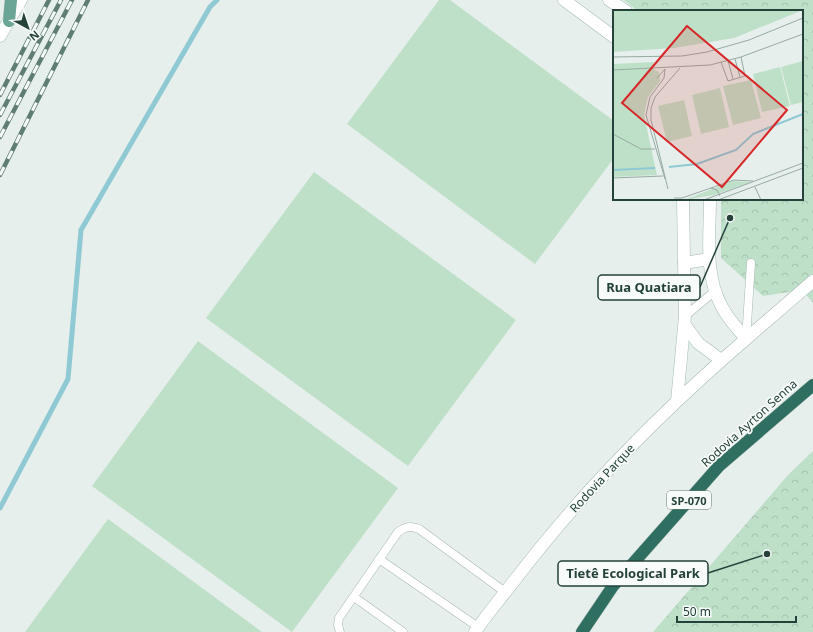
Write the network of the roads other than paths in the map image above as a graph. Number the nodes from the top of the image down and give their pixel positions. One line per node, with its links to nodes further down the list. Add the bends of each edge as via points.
1 (11, 0): 6 (main road)
2 (21, 0): 6 (street)
3 (564, 0): 8 (street)
4 (609, 0): 5 (street)
5 (624, 10)
6 (9, 21): 7 (street)
7 (0, 36)
8 (613, 36)
9 (683, 200): 12 (street)
10 (710, 200): 11 (street)
11 (709, 259): 12 (street); 15 (street)
12 (684, 263): 16 (street)
13 (751, 263): 17 (lane)
14 (813, 281): 17 (street, Rodovia Parque)
15 (715, 291): 16 (lane); 17 (street, via 728,317)
16 (685, 320): 18 (street, via 698,343); 20 (street)
17 (746, 339): 18 (street, Rodovia Parque)
18 (721, 360): 20 (street, Rodovia Parque)
19 (813, 384): 27 (highway, Rodovia Ayrton Senna / SP-070, via 719,466 613,586)
20 (677, 401): 22 (street, Rodovia Parque, via 620,457 548,537)
21 (380, 559): 22 (lane, via 398,532 412,526); 23 (lane); 24 (lane)
22 (505, 592): 24 (street, Rodovia Parque)
23 (354, 596): 25 (lane, via 339,618); 26 (lane)
24 (477, 630)
25 (340, 632)
26 (403, 632)
27 (582, 632)

